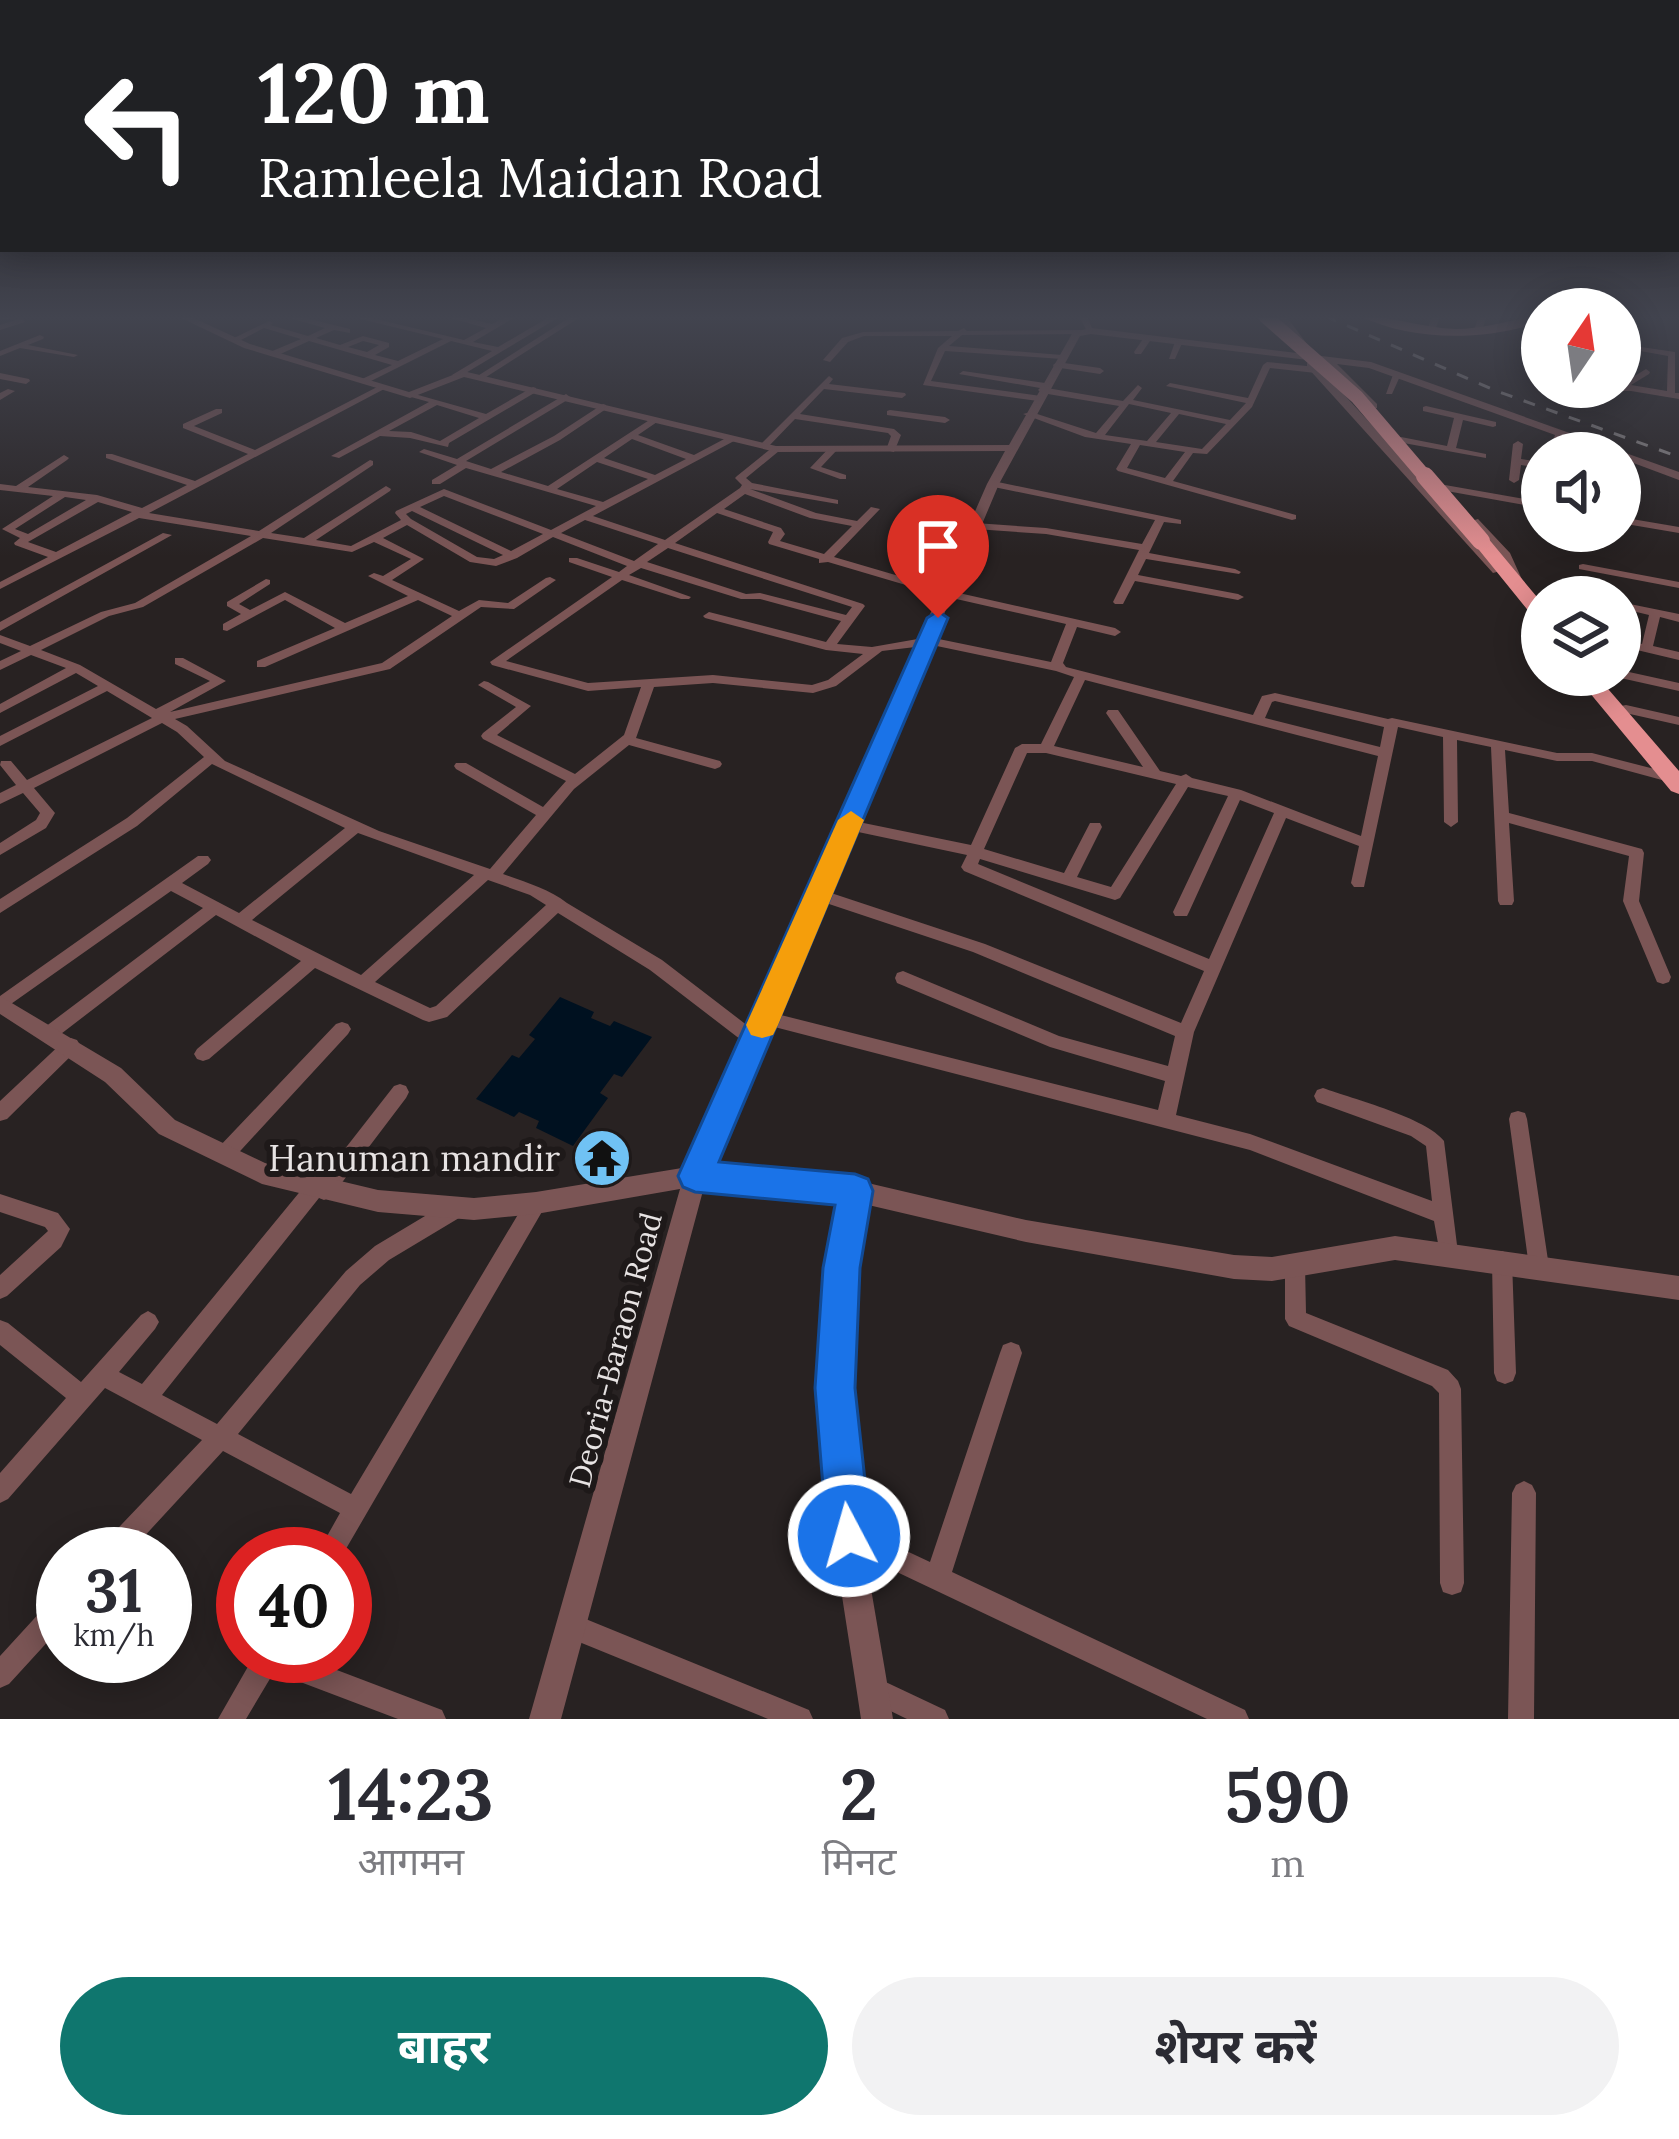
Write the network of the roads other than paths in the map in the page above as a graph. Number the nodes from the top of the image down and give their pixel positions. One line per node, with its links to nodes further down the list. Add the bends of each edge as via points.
1 (366, 396): 51 (street)
2 (418, 396): 19 (street)
3 (522, 396): 29 (street)
4 (559, 396): 17 (street)
5 (813, 396): 27 (street)
6 (901, 396): 25 (street)
7 (1032, 396): 16 (street)
8 (1131, 396): 20 (street)
9 (1225, 396): 18 (street)
10 (1253, 396): 18 (street)
11 (1350, 396): 115 (street, via 1468,540)
12 (1356, 396): 115 (highway, bridge)
13 (1357, 396): 40 (street)
14 (1459, 396): 35 (street)
15 (1647, 396): 26 (street)
16 (1038, 397): 20 (street); 38 (street); 44 (street, Deoria-Baraon Road)
17 (566, 398): 21 (street); 62 (street)
18 (1251, 401): 32 (street)
19 (436, 402): 29 (street); 36 (street)
20 (1126, 403): 23 (street); 38 (street)
21 (603, 407): 30 (street); 63 (street)
22 (1426, 409): 28 (street)
23 (1178, 410): 32 (street); 41 (street)
24 (219, 411): 51 (street, via 186,426)
25 (890, 413): 31 (street); 34 (street)
26 (1645, 413)
27 (795, 416): 34 (street); 43 (street)
28 (1459, 416): 33 (street); 48 (street)
29 (486, 417): 45 (street)
30 (654, 420): 37 (street); 39 (street)
31 (945, 420)
32 (1233, 423): 47 (street, via 1206,452)
33 (1493, 424)
34 (879, 428): 49 (street, via 895,433)
35 (1560, 432)
36 (380, 434): 45 (street, via 411,434); 53 (street)
37 (631, 434): 56 (street); 57 (street)
38 (1098, 437): 41 (street)
39 (731, 439): 43 (street); 57 (street)
40 (1401, 440): 48 (street); 74 (street)
41 (1144, 442): 47 (street); 69 (street, via 1121,469)
42 (1518, 444): 58 (street)
43 (770, 447): 46 (street); 73 (street, via 740,478)
44 (1009, 448): 49 (street); 71 (street, Deoria-Baraon Road)
45 (440, 450): 50 (street); 62 (street)
46 (832, 450): 49 (street); 65 (street, via 816,470)
47 (1192, 450): 69 (street)
48 (1451, 450): 54 (street)
49 (891, 451)
50 (424, 452)
51 (254, 453): 70 (street)
52 (109, 456): 70 (street)
53 (336, 456)
54 (1483, 456)
55 (64, 458): 72 (street)
56 (595, 458): 66 (street); 75 (street)
57 (693, 458): 66 (street)
58 (1516, 461): 59 (street); 67 (street)
59 (1521, 462)
60 (1641, 462): 64 (street)
61 (370, 463): 99 (street)
62 (462, 463): 63 (street); 68 (street)
63 (493, 472): 75 (street)
64 (1679, 476)
65 (842, 477)
66 (654, 478): 82 (street)
67 (1514, 480)
68 (436, 482)
69 (1167, 482): 89 (street)
70 (194, 484): 86 (street)
71 (993, 484): 88 (street); 94 (street, Deoria-Baraon Road)
72 (18, 488): 77 (street); 78 (street)
73 (746, 488): 80 (street); 85 (street); 92 (street, via 814,517)
74 (1445, 488): 81 (street); 115 (street, via 1505,556)
75 (550, 489): 82 (street)
76 (386, 490): 101 (street)
77 (0, 491)
78 (64, 494): 79 (street); 98 (street, via 7,529)
79 (97, 498): 86 (street); 98 (street)
80 (834, 502)
81 (1521, 502)
82 (602, 505): 87 (street)
83 (412, 506): 90 (street, via 399,514); 97 (street, via 444,492); 105 (street)
84 (874, 509): 92 (street)
85 (717, 510): 102 (street); 107 (street, via 777,530 773,542)
86 (138, 513): 99 (street); 104 (street)
87 (581, 516): 97 (street); 102 (street)
88 (1161, 518): 91 (street); 103 (street)
89 (1292, 518)
90 (407, 521): 100 (street); 105 (street, via 479,562)
91 (1177, 522)
92 (859, 524): 107 (street)
93 (1641, 524): 95 (street)
94 (975, 526): 103 (street); 119 (street, Deoria-Baraon Road)
95 (1679, 530)
96 (167, 535): 133 (street)
97 (550, 535): 105 (street); 108 (street)
98 (27, 537): 104 (street, via 19,543)
99 (257, 537): 101 (street); 141 (street, via 133,608)
100 (377, 538): 101 (street, via 355,550); 120 (street, via 419,559 379,578)
101 (304, 543)
102 (670, 544): 108 (street); 130 (street, via 859,606)
103 (1143, 552): 110 (street); 112 (street)
104 (56, 556): 117 (street)
105 (512, 556)
106 (574, 560): 111 (street)
107 (823, 561): 119 (street)
108 (639, 565): 111 (street); 130 (street)
109 (1583, 567): 116 (street)
110 (1235, 572)
111 (621, 577): 122 (street); 152 (street, via 496,662 588,687)
112 (1131, 577): 121 (street); 123 (street)
113 (550, 580): 127 (street, via 510,607 484,601)
114 (266, 582): 126 (street, via 231,604)
115 (1517, 584): 118 (highway)
116 (1679, 585)
117 (0, 586)
118 (1521, 589)
119 (947, 594): 131 (street); 137 (street, Deoria-Baraon Road)
120 (418, 596): 127 (street); 132 (street)
121 (1238, 597)
122 (685, 598)
123 (1118, 602)
124 (1641, 609): 125 (street)
125 (1655, 613): 129 (street); 140 (street)
126 (249, 614): 132 (street, via 287,595); 134 (street)
127 (461, 616): 160 (street, via 386,666)
128 (709, 616): 138 (street)
129 (1679, 618)
130 (850, 620): 138 (street)
131 (1073, 622): 135 (street); 147 (street)
132 (341, 626): 145 (street)
133 (0, 627)
134 (227, 627)
135 (1115, 632)
136 (0, 639): 141 (street)
137 (928, 642): 142 (street); 147 (street); 185 (street, Deoria-Baraon Road)
138 (830, 646): 142 (street)
139 (1641, 646): 140 (street)
140 (1647, 648): 143 (street)
141 (31, 652): 146 (street); 148 (street)
142 (872, 652): 152 (street, via 813,689 713,679)
143 (1679, 656)
144 (179, 661): 160 (street, via 220,681)
145 (261, 664)
146 (0, 666)
147 (1058, 667): 149 (street)
148 (76, 668): 153 (street); 157 (street)
149 (1081, 675): 161 (street); 168 (street)
150 (1641, 678): 154 (street)
151 (484, 685): 177 (street, via 525,706 488,736)
152 (648, 685): 165 (street)
153 (107, 686): 160 (street); 166 (street)
154 (1679, 686)
155 (1604, 696): 175 (highway)
156 (1615, 696): 158 (highway)
157 (0, 709)
158 (1626, 709): 162 (street); 175 (highway)
159 (1113, 712): 174 (street)
160 (158, 716): 170 (street); 178 (street)
161 (1258, 718): 163 (street, via 1275,697); 169 (street)
162 (1679, 721)
163 (1391, 724): 164 (street); 169 (street)
164 (1450, 734): 167 (street); 184 (street)
165 (627, 740): 172 (street); 177 (street)
166 (0, 742)
167 (1498, 745): 175 (street); 183 (street)
168 (1046, 748): 174 (street); 190 (street, via 1019,752)
169 (1385, 753): 188 (street)
170 (211, 758): 186 (street); 199 (street, via 132,822)
171 (6, 764): 178 (street)
172 (715, 764)
173 (461, 766): 182 (street)
174 (1154, 772): 176 (street)
175 (1677, 777)
176 (1186, 779): 179 (street); 193 (street, via 1118,893)
177 (575, 780): 182 (street)
178 (26, 788): 180 (street); 189 (street, via 47,817)
179 (1236, 793): 181 (street); 201 (street)
180 (0, 800)
181 (1282, 811): 188 (street); 204 (street)
182 (544, 814): 192 (street)
183 (1502, 816): 197 (street); 205 (street, via 1637,853 1631,902)
184 (1451, 822)
185 (849, 825): 190 (street); 196 (street, Deoria-Baraon Road)
186 (356, 827): 192 (street); 202 (street)
187 (1095, 827): 193 (street)
188 (1366, 843): 195 (street)
189 (1, 850)
190 (973, 851): 193 (street); 204 (street, via 973,869)
191 (203, 860): 194 (street)
192 (489, 874): 198 (street); 207 (street)
193 (1068, 879)
194 (170, 883): 200 (street); 208 (street)
195 (1359, 884)
196 (819, 895): 209 (street, Deoria-Baraon Road); 211 (street, via 979,948)
197 (1506, 901)
198 (559, 903): 207 (street, via 435,1015); 213 (street)
199 (0, 907)
200 (214, 908): 202 (street); 212 (street)
201 (1181, 912)
202 (239, 922): 203 (street)
203 (313, 961): 207 (street); 214 (street)
204 (1213, 968): 211 (street)
205 (1663, 977)
206 (903, 978): 215 (street, via 1020,1029)
207 (362, 984)
208 (0, 1004): 212 (street)
209 (765, 1018): 213 (street, Deoria-Baraon Road); 220 (street)
210 (342, 1029): 221 (street)
211 (1185, 1032): 215 (street)
212 (61, 1039): 218 (street); 221 (street, via 167,1127)
213 (755, 1041): 222 (street, Deoria-Baraon Road)
214 (203, 1054)
215 (1172, 1075): 220 (street)
216 (400, 1092): 223 (street)
217 (1323, 1096): 228 (street, via 1435,1141)
218 (0, 1113)
219 (1518, 1119): 232 (street)
220 (1165, 1121): 228 (street, via 1267,1147)
221 (224, 1155): 223 (street)
222 (695, 1176): 224 (street); 226 (street); 251 (street, Deoria-Baraon Road)
223 (319, 1190): 227 (street); 241 (street)
224 (855, 1191): 231 (street, via 1165,1257 1234,1268); 248 (street, via 841,1268 835,1388)
225 (0, 1203): 234 (street, via 60,1229)
226 (536, 1203): 227 (street); 245 (street)
227 (457, 1208): 242 (street, via 367,1264)
228 (1444, 1215): 229 (street)
229 (1448, 1253): 230 (street); 231 (street, via 1395,1249)
230 (1502, 1262): 232 (street); 238 (street)
231 (1295, 1265): 250 (street, via 1296,1318 1450,1389)
232 (1539, 1267): 233 (street)
233 (1679, 1288)
234 (0, 1289)
235 (148, 1322): 239 (street)
236 (0, 1331): 240 (street)
237 (1011, 1353): 249 (street)
238 (1505, 1373)
239 (102, 1376): 240 (street); 241 (street)
240 (82, 1397): 243 (street)
241 (145, 1398): 242 (street)
242 (220, 1438): 245 (street); 246 (street)
243 (0, 1491)
244 (1524, 1492): 264 (street)
245 (356, 1509): 247 (street)
246 (136, 1527)
247 (345, 1527)
248 (849, 1536): 249 (street); 256 (street)
249 (937, 1579): 263 (street)
250 (1452, 1583)
251 (571, 1626): 259 (street, Deoria-Baraon Road); 260 (street)
252 (36, 1636): 253 (street)
253 (0, 1676)
254 (253, 1683): 257 (street)
255 (339, 1683): 258 (street)
256 (872, 1688): 261 (street); 262 (street)
257 (232, 1719)
258 (433, 1719)
259 (545, 1719)
260 (800, 1719)
261 (877, 1719)
262 (936, 1719)
263 (1236, 1719)
264 (1521, 1719)

